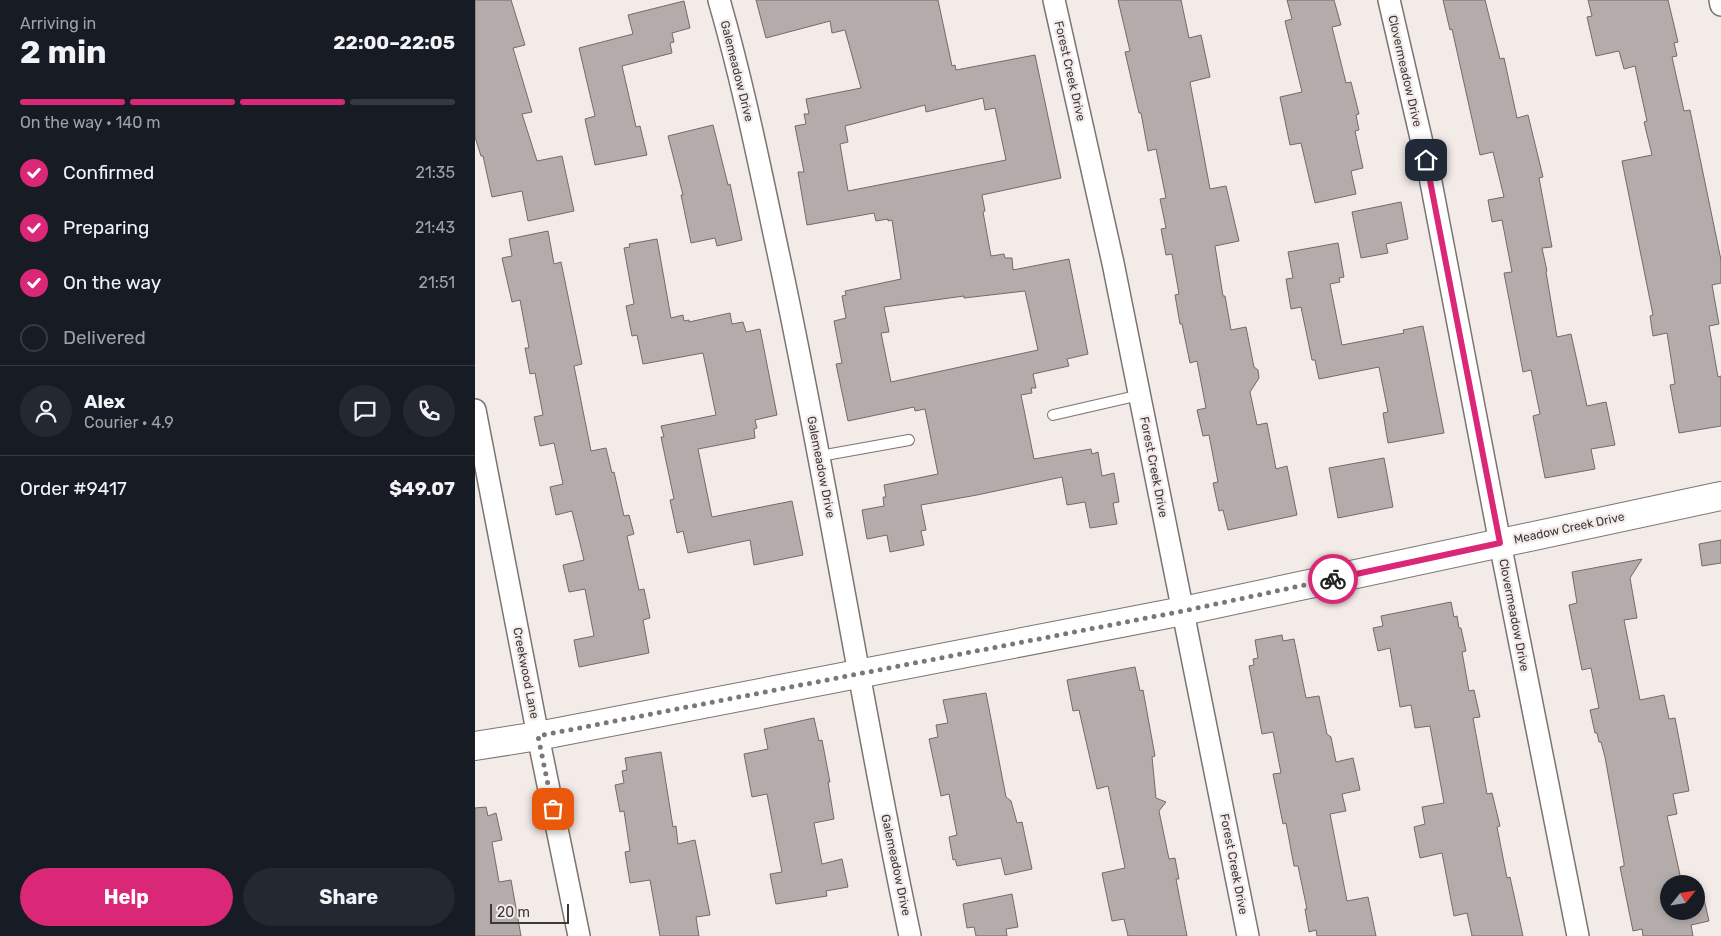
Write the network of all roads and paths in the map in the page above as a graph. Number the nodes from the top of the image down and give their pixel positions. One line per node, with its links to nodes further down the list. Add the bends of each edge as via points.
1 (719, 0): 10 (street, Galemeadow Drive, via 768,203)
2 (1054, 0): 6 (street, Forest Creek Drive)
3 (1389, 0): 12 (street, Clovermeadow Drive, via 1430,177)
4 (1720, 0): 5 (street)
5 (1721, 5)
6 (1140, 395): 8 (lane); 13 (street, Forest Creek Drive)
7 (475, 410): 15 (street, Creekwood Lane)
8 (1053, 415)
9 (909, 440): 10 (lane)
10 (820, 456): 14 (street, Galemeadow Drive)
11 (1721, 496): 12 (street, Meadow Creek Drive)
12 (1500, 543): 13 (street, Meadow Creek Drive); 20 (street, Clovermeadow Drive)
13 (1183, 611): 14 (street, Meadow Creek Drive); 19 (street, Forest Creek Drive)
14 (859, 673): 15 (street, Meadow Creek Drive); 18 (street, Galemeadow Drive)
15 (538, 736): 16 (street, Meadow Creek Drive); 17 (street, Creekwood Lane)
16 (475, 746)
17 (579, 936)
18 (911, 936)
19 (1248, 936)
20 (1578, 936)

